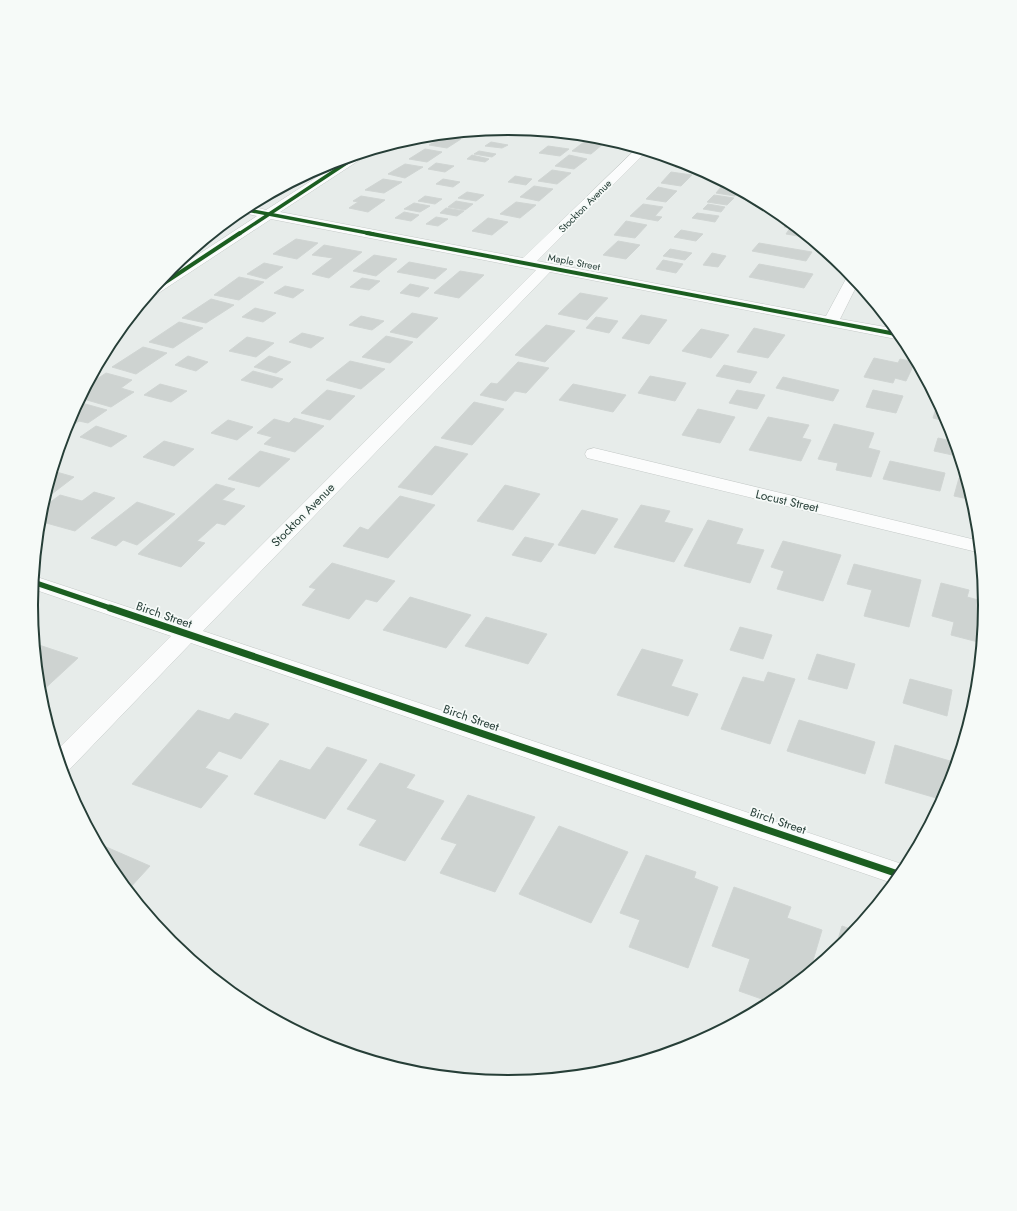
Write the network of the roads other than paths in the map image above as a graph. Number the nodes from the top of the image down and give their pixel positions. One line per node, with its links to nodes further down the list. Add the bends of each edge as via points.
1 (638, 154): 5 (street, Stockton Avenue)
2 (342, 166): 4 (street)
3 (252, 211): 4 (street, Maple Street)
4 (268, 214): 5 (street, Maple Street); 7 (street)
5 (527, 263): 6 (street, Maple Street)
6 (546, 267): 9 (street, Maple Street); 14 (street, Stockton Avenue)
7 (171, 279)
8 (851, 283): 9 (street)
9 (831, 321): 10 (street, Maple Street)
10 (892, 333)
11 (594, 454): 12 (street, Locust Street)
12 (975, 546)
13 (39, 584): 14 (street, Birch Street)
14 (186, 634): 15 (street, Stockton Avenue); 16 (street, Birch Street)
15 (64, 759)
16 (896, 873)

